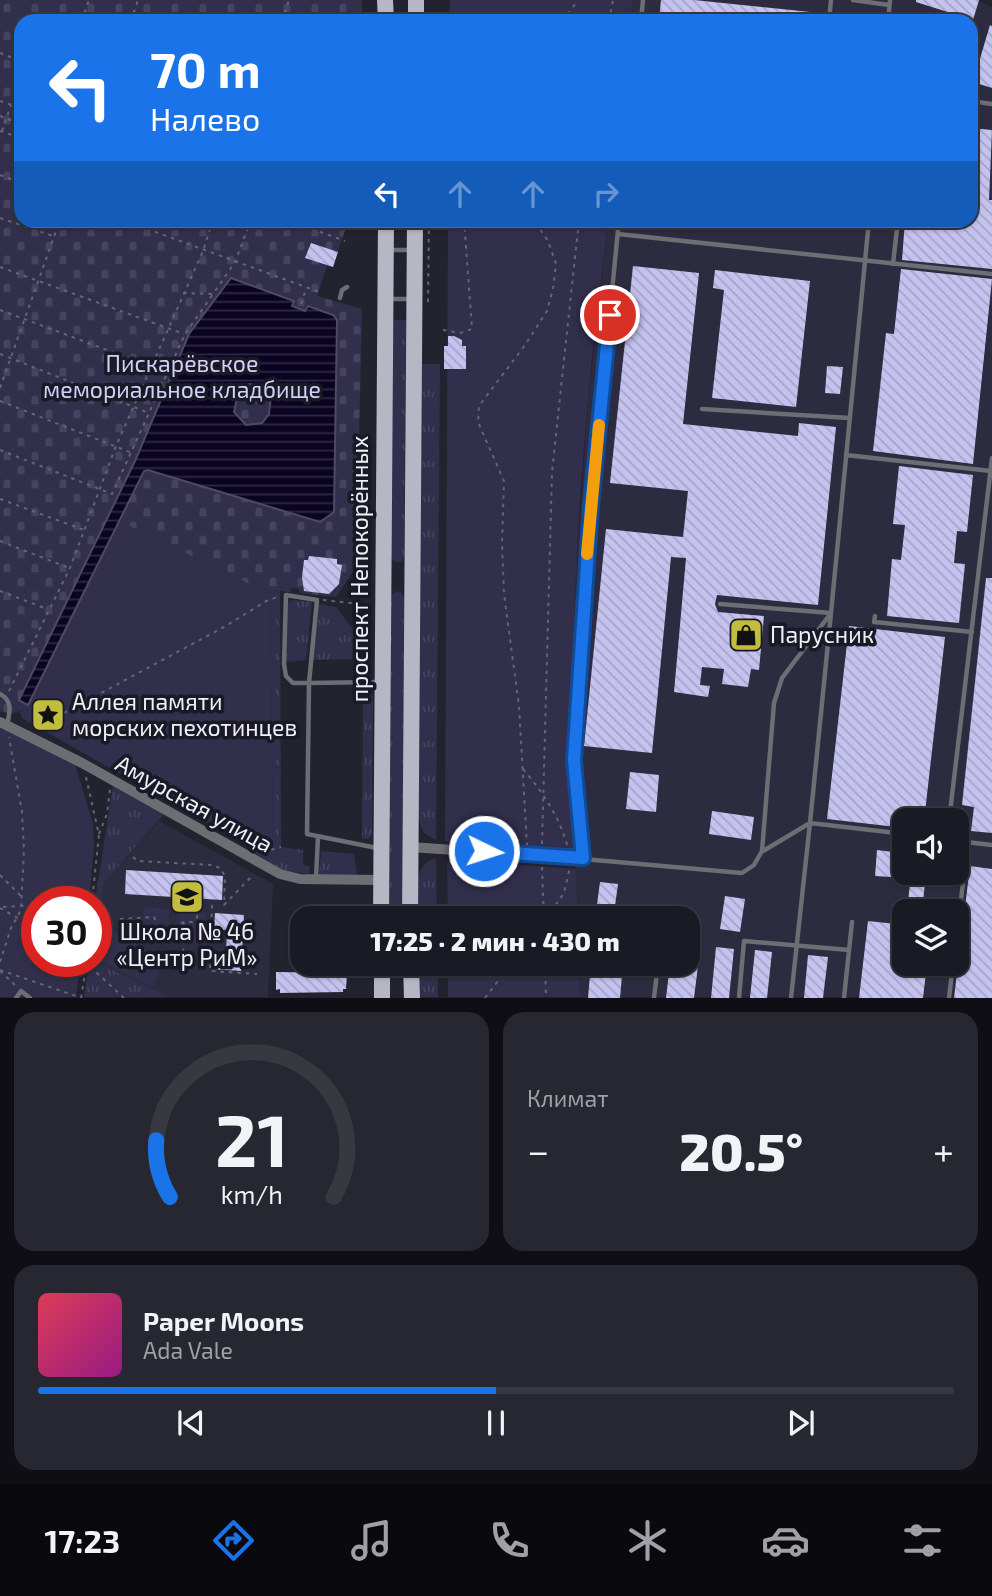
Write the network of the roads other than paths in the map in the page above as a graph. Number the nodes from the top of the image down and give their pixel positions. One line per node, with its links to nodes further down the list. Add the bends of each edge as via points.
1 (853, 0): 2 (lane)
2 (890, 2)
3 (386, 228): 9 (main road, проспект Непокорённых)
4 (415, 228): 10 (main road)
5 (618, 228): 8 (lane)
6 (868, 228): 11 (lane)
7 (897, 228): 12 (lane)
8 (618, 234): 11 (lane); 43 (lane, via 591,505 574,760)
9 (386, 250): 10 (lane); 16 (main road, проспект Непокорённых)
10 (415, 250): 17 (main road)
11 (865, 261): 12 (lane); 19 (lane)
12 (893, 264): 13 (lane)
13 (992, 274)
14 (347, 287): 15 (lane)
15 (340, 298)
16 (386, 299): 17 (lane); 23 (main road, проспект Непокорённых)
17 (421, 302): 24 (main road)
18 (702, 408): 19 (lane)
19 (850, 418): 20 (lane)
20 (846, 455): 22 (lane); 26 (lane)
21 (992, 458): 22 (lane)
22 (990, 471): 28 (lane)
23 (382, 577): 24 (main road); 29 (main road, проспект Непокорённых)
24 (412, 577): 39 (main road)
25 (720, 604): 26 (lane)
26 (831, 613): 34 (lane); 41 (lane, via 782,678 774,703)
27 (875, 616): 28 (lane, via 874,622)
28 (972, 632): 33 (lane)
29 (382, 682): 30 (lane); 40 (main road, проспект Непокорённых)
30 (309, 683): 30 (lane, via 293,683 286,676 286,595 317,600); 36 (lane, via 307,834)
31 (0, 694): 32 (lane, via 10,703)
32 (4, 724): 44 (street, Амурская улица, via 82,762 280,874)
33 (951, 808)
34 (810, 824): 35 (lane); 41 (lane); 49 (lane)
35 (892, 833)
36 (318, 837): 40 (lane); 44 (lane)
37 (969, 842): 38 (lane)
38 (992, 845)
39 (410, 847): 42 (street); 47 (main road)
40 (381, 849): 45 (main road, проспект Непокорённых)
41 (762, 851): 43 (lane, via 742,873)
42 (571, 858): 43 (lane)
43 (583, 858)
44 (316, 879): 45 (street, Амурская улица)
45 (380, 880): 46 (main road, проспект Непокорённых)
46 (381, 906)
47 (410, 906)
48 (852, 922): 50 (lane)
49 (796, 945): 50 (lane); 60 (lane, via 744,941); 61 (lane)
50 (849, 950): 62 (lane)
51 (382, 976): 57 (main road)
52 (411, 976): 58 (main road)
53 (657, 976): 59 (lane)
54 (952, 976): 63 (lane)
55 (16, 998): 56 (lane, via 21,991)
56 (30, 998)
57 (382, 998)
58 (412, 998)
59 (654, 998)
60 (739, 998)
61 (791, 998)
62 (844, 998)
63 (949, 998)

